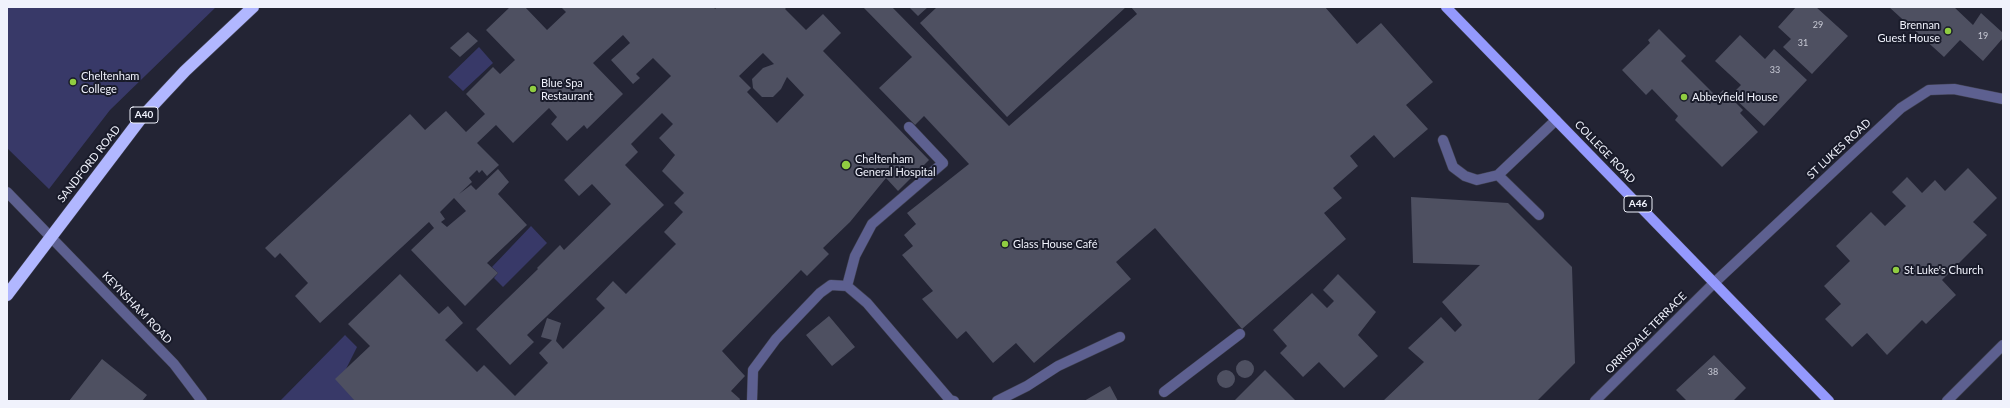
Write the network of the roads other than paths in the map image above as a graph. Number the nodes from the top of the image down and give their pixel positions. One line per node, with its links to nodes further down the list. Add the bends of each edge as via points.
1 (253, 7): 10 (highway, SANDFORD ROAD / A40, via 184,71 142,117)
2 (1446, 7): 4 (main road, COLLEGE ROAD / A46)
3 (2003, 99): 11 (street, ST LUKES ROAD, via 1954,89 1929,90 1901,108)
4 (1556, 120): 7 (street); 11 (main road, COLLEGE ROAD / A46)
5 (909, 127): 12 (street, via 943,163 872,224 855,256)
6 (1443, 140): 7 (street, via 1453,167 1465,176 1477,180)
7 (1498, 175): 9 (street)
8 (7, 192): 10 (street, KEYNSHAM ROAD)
9 (1538, 215)
10 (51, 235): 13 (highway, SANDFORD ROAD / A40); 19 (street, KEYNSHAM ROAD, via 174,364)
11 (1714, 283): 23 (street, ORRISDALE TERRACE); 24 (main road, COLLEGE ROAD / A46)
12 (847, 286): 18 (street, via 831,285 820,293 776,339 754,370); 21 (street, via 867,303 945,394)
13 (7, 295)
14 (1240, 334): 17 (street)
15 (1120, 337): 22 (street, via 1058,366)
16 (2003, 345): 25 (street)
17 (1164, 392)
18 (752, 396): 20 (street)
19 (202, 401)
20 (746, 401)
21 (954, 401)
22 (997, 401)
23 (1595, 401)
24 (1830, 401)
25 (1947, 401)

